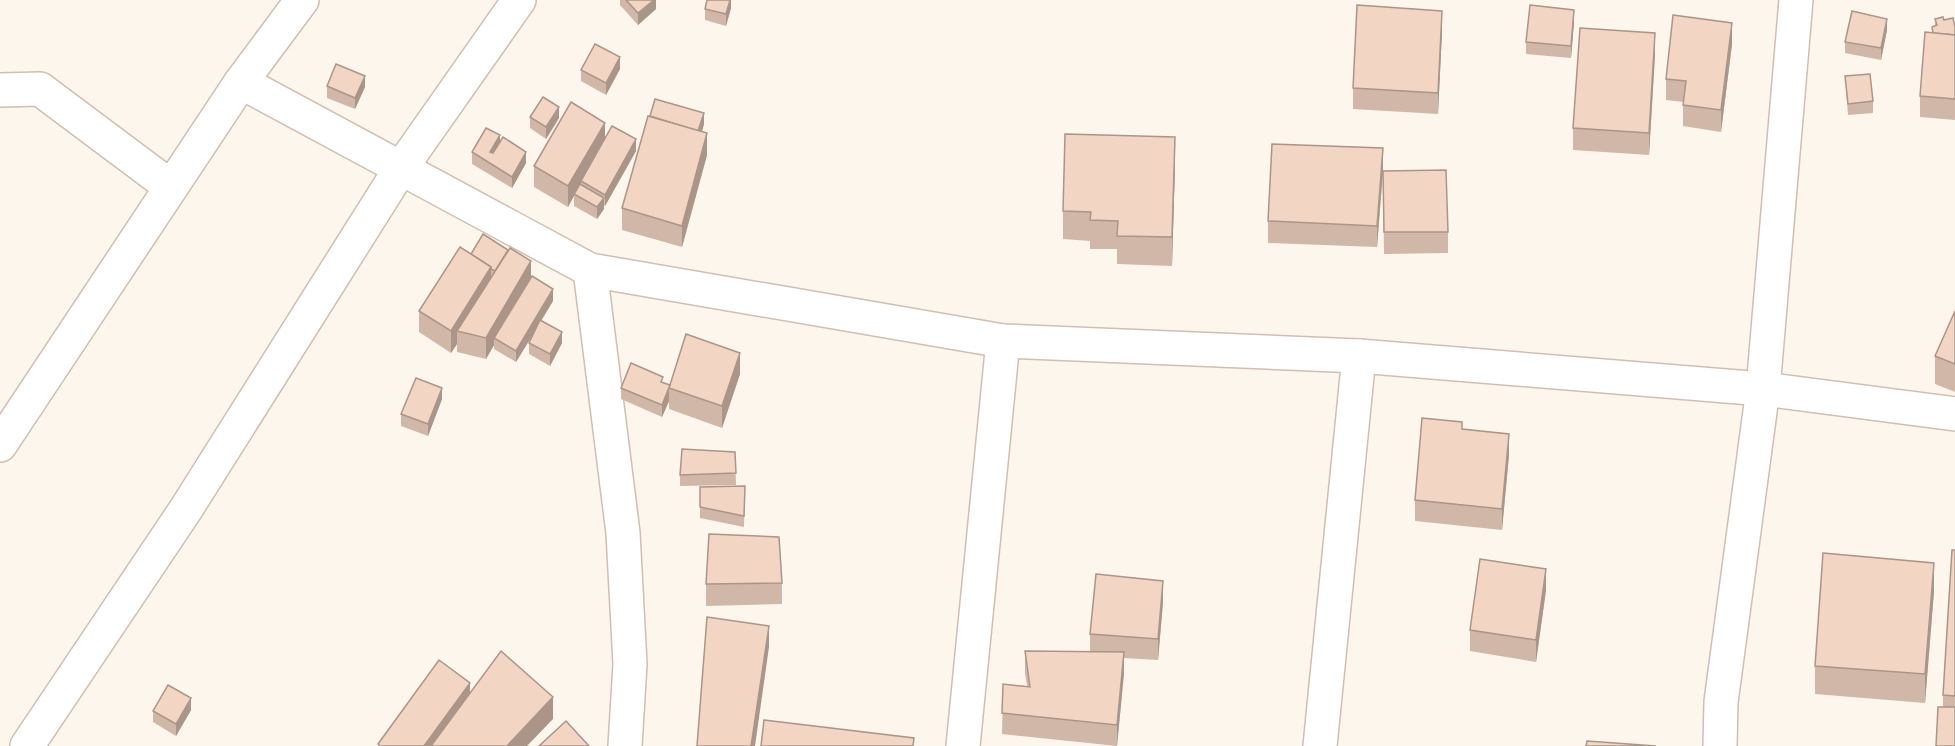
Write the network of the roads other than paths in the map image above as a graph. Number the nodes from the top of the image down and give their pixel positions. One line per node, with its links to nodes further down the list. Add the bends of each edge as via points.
1 (302, 0): 4 (street)
2 (519, 0): 6 (street)
3 (1796, 0): 11 (street)
4 (241, 82): 6 (street); 7 (street)
5 (0, 90): 7 (street, via 40,89)
6 (400, 168): 8 (street); 14 (street, via 186,509)
7 (171, 187): 13 (street)
8 (590, 270): 9 (street); 15 (street, via 622,533 630,664)
9 (1003, 341): 10 (street); 16 (street)
10 (1359, 356): 11 (street); 17 (street)
11 (1763, 389): 12 (street); 18 (street, via 1721,702)
12 (1955, 414)
13 (0, 445)
14 (27, 746)
15 (625, 746)
16 (963, 746)
17 (1320, 746)
18 (1720, 746)

